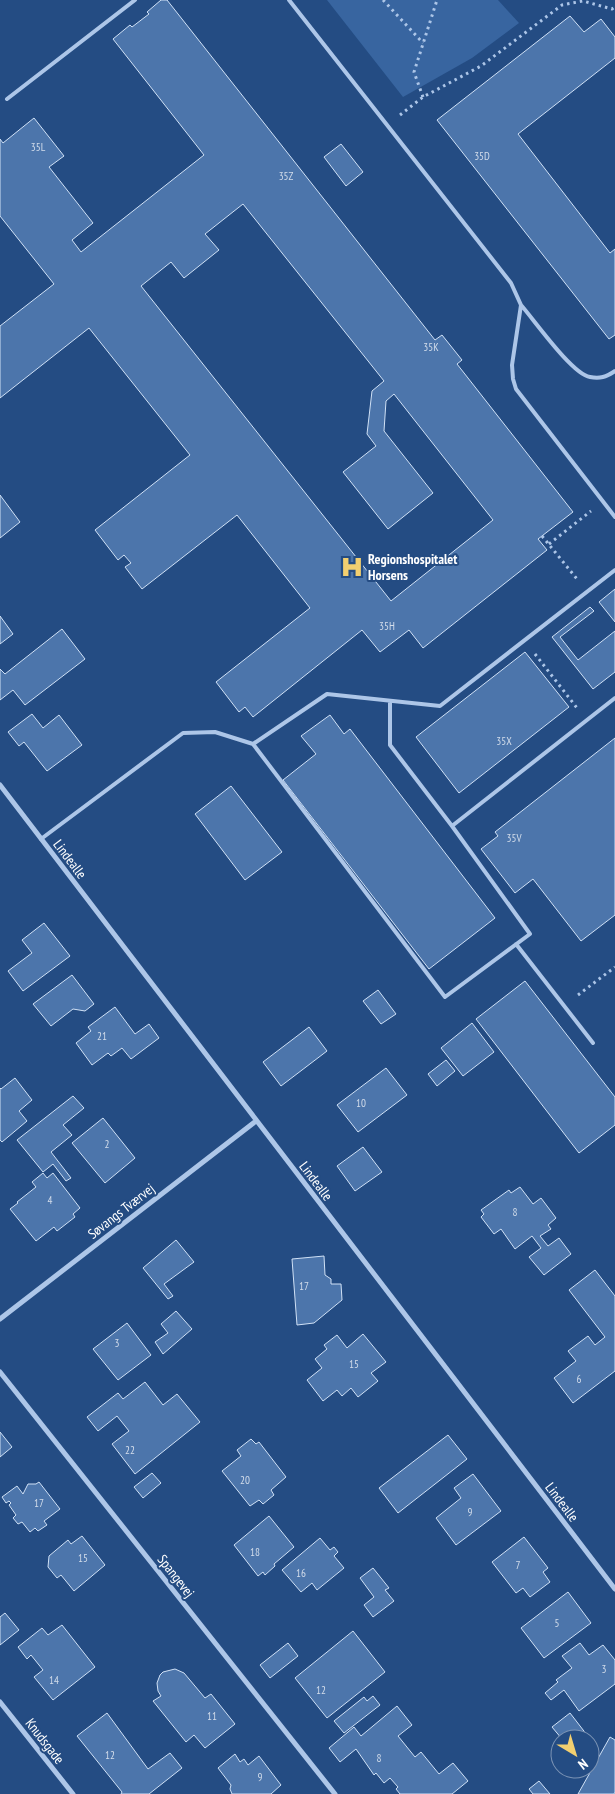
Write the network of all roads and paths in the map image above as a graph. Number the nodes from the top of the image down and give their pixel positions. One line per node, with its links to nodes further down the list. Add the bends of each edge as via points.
1 (135, 0): 10 (lane)
2 (289, 0): 11 (lane)
3 (383, 0): 8 (path)
4 (438, 0): 8 (path)
5 (563, 0): 6 (path)
6 (562, 5): 7 (path, via 583,1 612,9); 9 (path, via 481,66)
7 (615, 7)
8 (423, 42): 9 (path, via 414,72)
9 (422, 97): 11 (path)
10 (7, 99)
11 (388, 125): 12 (lane, via 511,283)
12 (522, 305): 13 (lane, via 573,368 588,377 604,378); 14 (lane, via 512,366 516,389)
13 (615, 371)
14 (603, 502): 15 (lane); 17 (path)
15 (615, 517)
16 (542, 536): 17 (path)
17 (549, 544): 19 (path)
18 (615, 570): 19 (lane)
19 (587, 591): 20 (lane)
20 (524, 640): 22 (lane, via 440,706); 23 (path)
21 (615, 698): 23 (lane)
22 (390, 701): 24 (lane, via 327,694); 26 (lane, via 390,745)
23 (587, 720): 26 (lane)
24 (253, 744): 27 (lane, via 215,732 182,733); 28 (lane, via 445,997)
25 (0, 785): 27 (street, Lindealle)
26 (452, 826): 28 (lane, via 530,934)
27 (41, 839): 32 (street, Lindealle)
28 (516, 944): 30 (lane)
29 (615, 967): 30 (path)
30 (565, 1006): 31 (lane)
31 (593, 1043)
32 (256, 1121): 33 (street, Søvangs Tværvej); 35 (street, Lindealle)
33 (0, 1319)
34 (0, 1372): 38 (street, Spangevej)
35 (615, 1590)
36 (0, 1702): 37 (street, Knudsgade)
37 (73, 1794)
38 (335, 1794)

